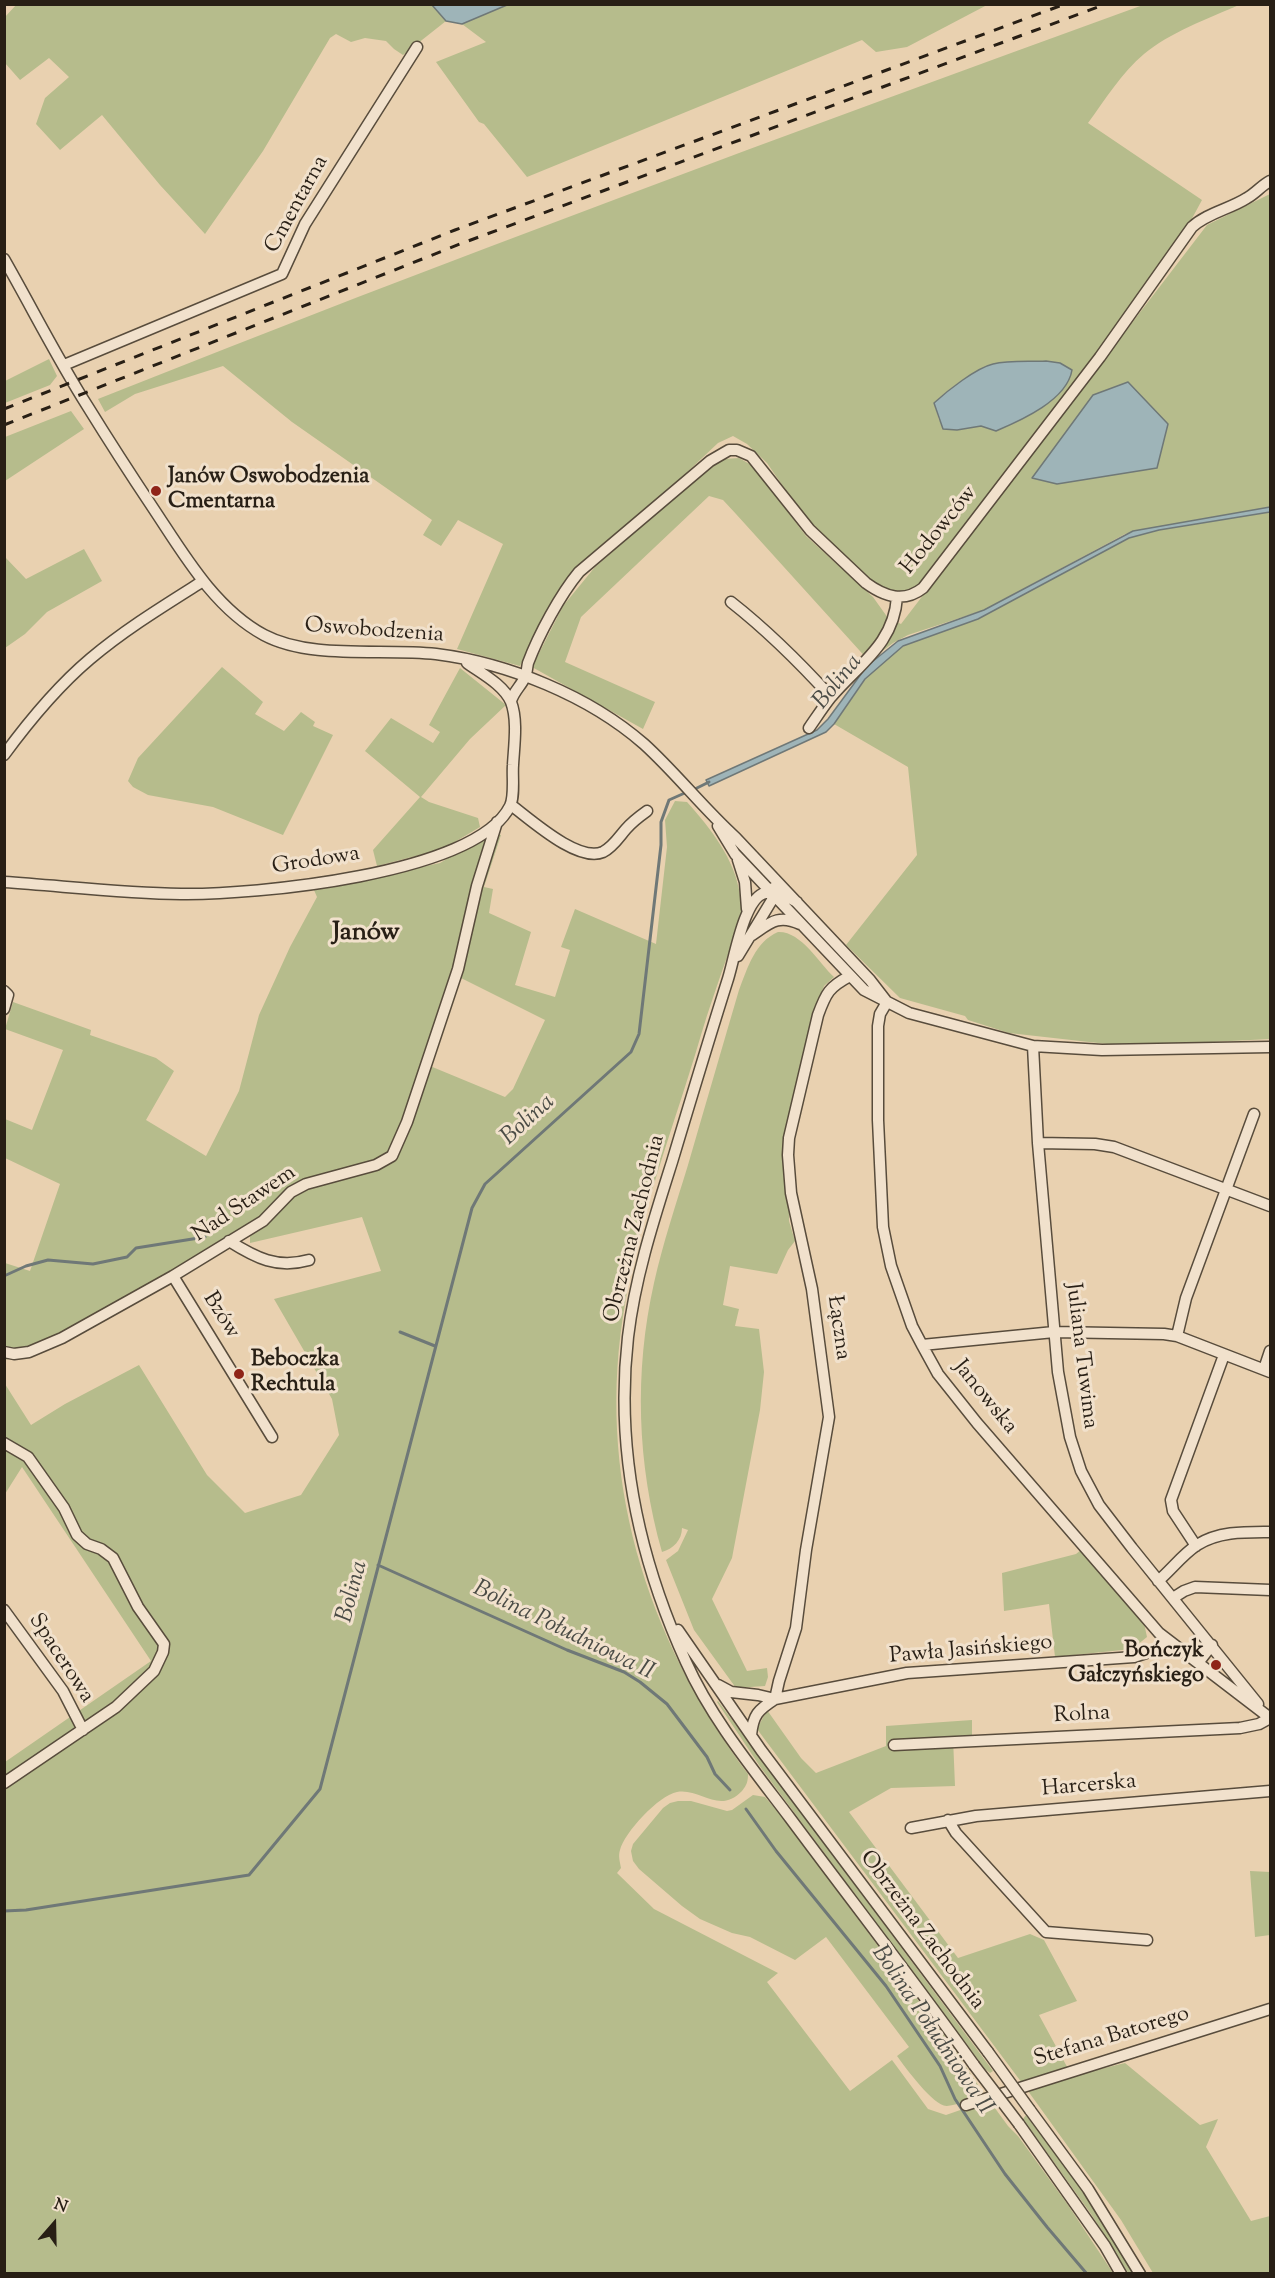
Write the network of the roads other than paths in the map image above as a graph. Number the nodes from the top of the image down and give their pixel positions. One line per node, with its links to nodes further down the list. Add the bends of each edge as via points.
1 (417, 47): 4 (street, Cmentarna, via 305,224 282,274)
2 (1269, 180): 6 (street, Hodowców, via 1249,197 1192,227 1100,357 923,588 915,594)
3 (4, 259): 4 (street, Oswobodzenia)
4 (64, 365): 5 (street, Oswobodzenia, via 126,467)
5 (203, 581): 8 (street, Oswobodzenia, via 249,625 289,645 405,651); 15 (street, via 88,661 58,690)
6 (897, 597): 10 (street, Hodowców, via 866,583 810,530 751,456 729,450 710,461 579,572 555,608 528,663); 13 (street, via 888,632)
7 (731, 602): 13 (street)
8 (462, 659): 9 (street, Oswobodzenia); 11 (street)
9 (508, 672): 10 (street, Oswobodzenia); 11 (street, via 502,677); 12 (street)
10 (525, 678): 12 (street); 18 (street, Oswobodzenia, via 581,701 620,724)
11 (500, 688): 12 (street)
12 (512, 697): 16 (street)
13 (831, 697): 14 (street)
14 (809, 728)
15 (4, 755)
16 (511, 805): 17 (street, via 567,845 593,854 614,844); 19 (street, Grodowa)
17 (647, 811)
18 (711, 816): 20 (street, Oswobodzenia); 21 (street, Oswobodzenia)
19 (497, 822): 22 (street, Grodowa, via 455,848 415,864 301,886 181,894); 39 (street, Nad Stawem, via 458,969 392,1156 376,1165 306,1184 291,1192 263,1221)
20 (735, 854): 23 (street, Oswobodzenia); 25 (street, Oswobodzenia, via 745,882)
21 (770, 874): 23 (street); 24 (street, Oswobodzenia)
22 (4, 882)
23 (773, 894): 24 (street, Oswobodzenia); 25 (street, via 755,898); 26 (street, Oswobodzenia); 27 (street, Obrzeżna Zachodnia)
24 (797, 902): 31 (street, Oswobodzenia)
25 (747, 912): 28 (street, Obrzeżna Zachodnia)
26 (803, 926): 27 (street, Obrzeżna Zachodnia, via 779,919); 29 (street, Oswobodzenia)
27 (751, 936): 28 (street, Obrzeżna Zachodnia)
28 (734, 963): 57 (street, Obrzeżna Zachodnia, via 650,1235 633,1303 626,1358 624,1400 631,1486 646,1556)
29 (850, 976): 31 (street, Oswobodzenia, via 864,990); 62 (street, Łączna, via 833,984 818,1015 788,1155 829,1417 796,1628)
30 (4, 991): 32 (street, via 8,995)
31 (887, 1002): 33 (street, Oswobodzenia, via 909,1013); 44 (street, Janowska, via 878,1026 883,1227 891,1266)
32 (4, 1009)
33 (1033, 1046): 34 (street, Oswobodzenia, via 1102,1050); 36 (street, Juliana Tuwima)
34 (1270, 1047)
35 (1254, 1114): 37 (street)
36 (1038, 1143): 37 (street, via 1114,1147); 42 (street, Juliana Tuwima)
37 (1225, 1188): 38 (street); 43 (street, via 1186,1298)
38 (1270, 1206)
39 (229, 1241): 40 (street, via 270,1262 292,1265); 41 (street, Nad Stawem)
40 (309, 1260)
41 (173, 1276): 46 (street, Nad Stawem, via 62,1338 29,1352); 49 (street, Bzów)
42 (1054, 1332): 43 (street); 44 (street); 53 (street, Juliana Tuwima, via 1063,1406 1081,1471 1099,1505)
43 (1177, 1336): 47 (street)
44 (922, 1345): 58 (street, Janowska, via 938,1374 977,1423)
45 (1270, 1351): 48 (street)
46 (4, 1352)
47 (1224, 1354): 48 (street); 52 (street, via 1171,1500 1173,1511)
48 (1267, 1370)
49 (272, 1437)
50 (4, 1443): 64 (street, via 28,1457 77,1534 113,1558 138,1607 164,1644 154,1671 116,1707)
51 (1270, 1531): 52 (street, via 1226,1534)
52 (1196, 1546): 53 (street)
53 (1158, 1581): 55 (street, Juliana Tuwima)
54 (1270, 1590): 55 (street, via 1195,1587)
55 (1173, 1598): 59 (street, Juliana Tuwima)
56 (4, 1610): 64 (street, Spacerowa, via 63,1692)
57 (667, 1616): 61 (street, Obrzeżna Zachodnia); 74 (street, Obrzeżna Zachodnia, bridge, via 687,1664 729,1733 1019,2124)
58 (1168, 1641): 60 (street, Janowska); 62 (street, Pawła Jasińskiego, via 1134,1657 907,1673)
59 (1212, 1645): 60 (street); 63 (street, Juliana Tuwima)
60 (1198, 1663): 63 (street, Janowska)
61 (715, 1683): 62 (street, Pawła Jasińskiego, via 731,1692); 65 (street, Obrzeżna Zachodnia)
62 (775, 1699): 65 (street, via 753,1721)
63 (1269, 1717): 66 (street, Rolna, via 1240,1728)
64 (83, 1730): 67 (street)
65 (751, 1735): 75 (street, Obrzeżna Zachodnia, bridge, via 1088,2189)
66 (894, 1745)
67 (4, 1783)
68 (1270, 1791): 69 (street, Harcerska)
69 (948, 1820): 70 (street, Harcerska); 71 (street, via 1047,1932)
70 (911, 1828)
71 (1147, 1940)
72 (1270, 2009): 73 (street, Stefana Batorego)
73 (966, 2105)
74 (1121, 2274)
75 (1140, 2274)

